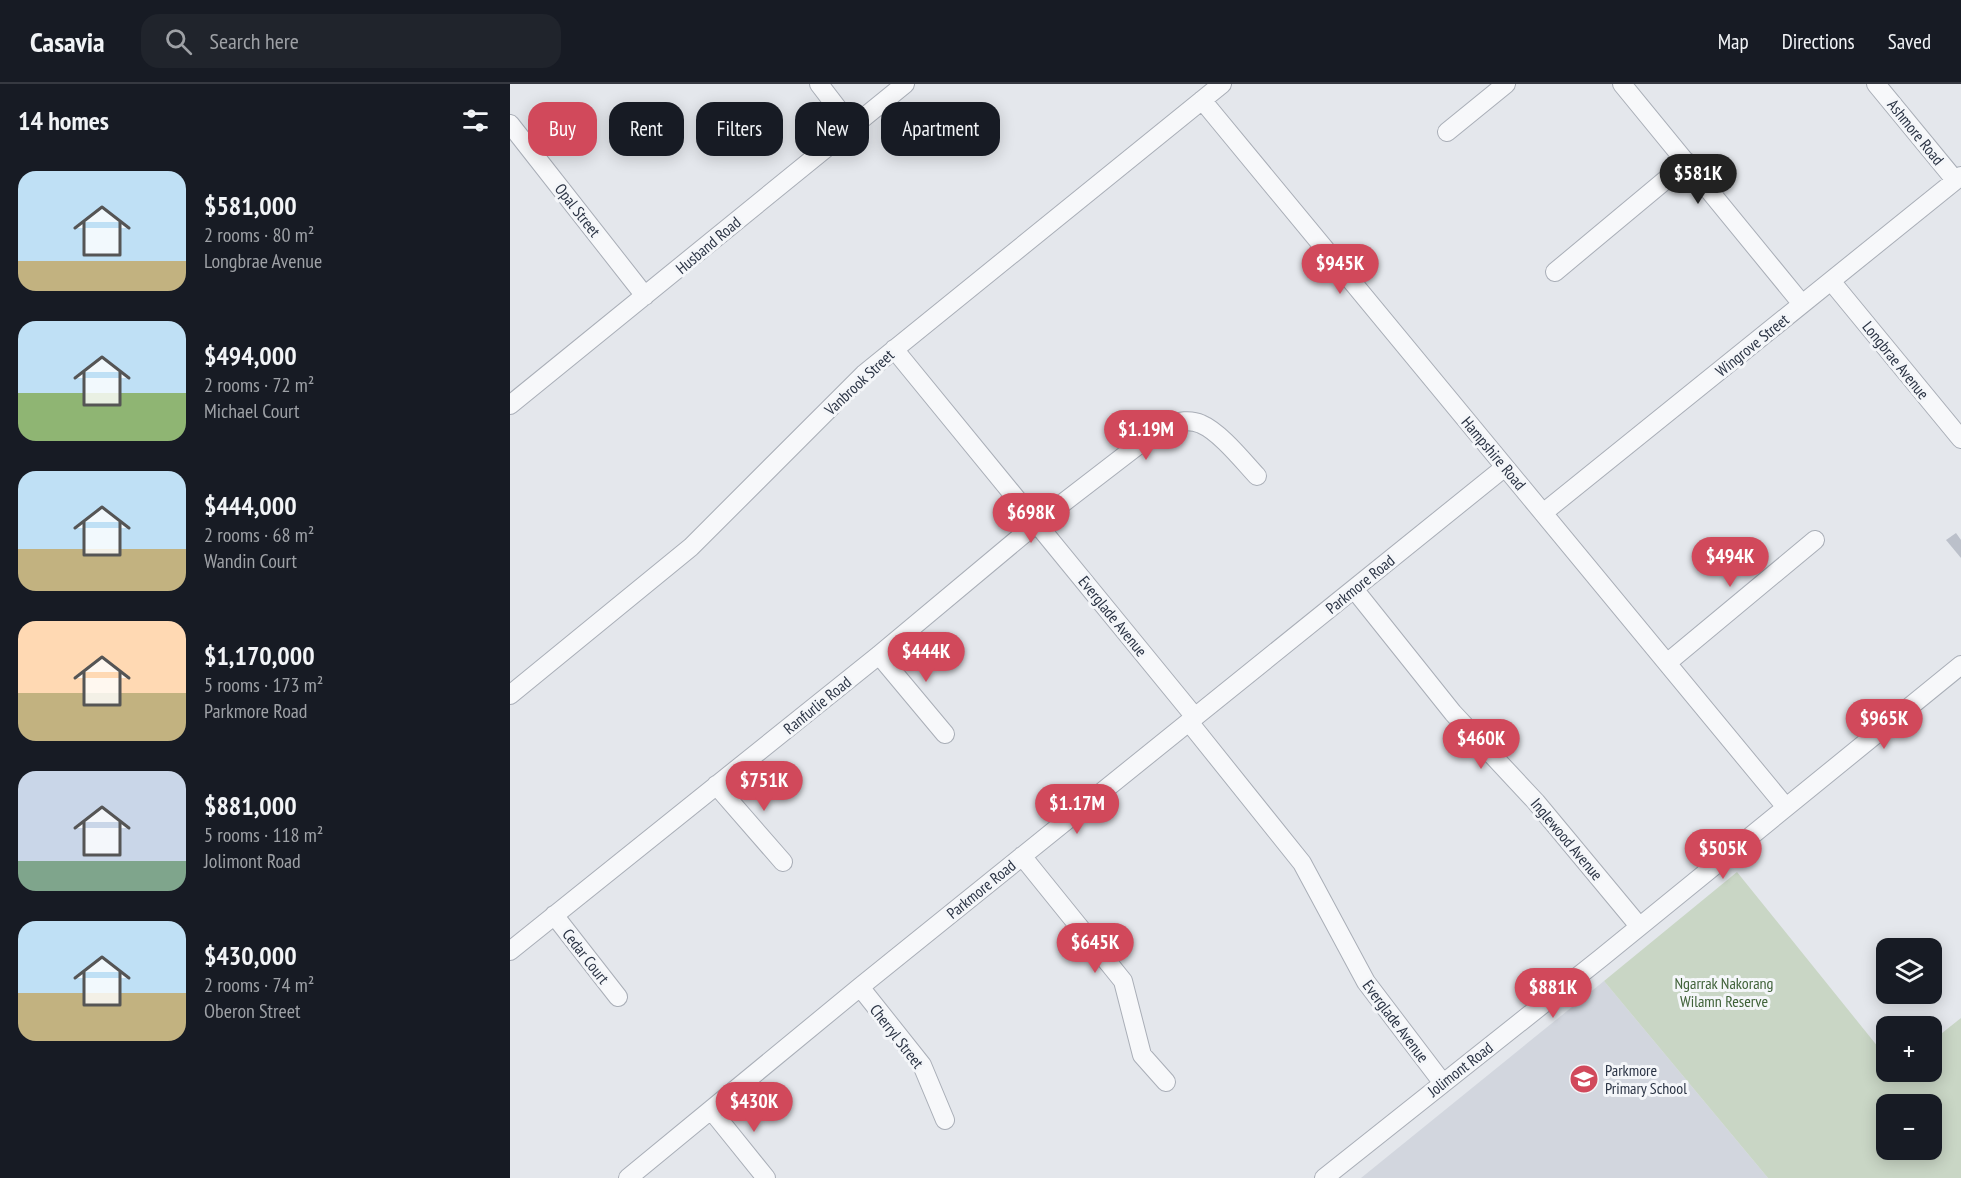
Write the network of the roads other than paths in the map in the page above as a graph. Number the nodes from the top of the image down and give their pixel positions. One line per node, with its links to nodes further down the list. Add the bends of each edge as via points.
1 (819, 84): 8 (street)
2 (905, 84): 9 (street, Husband Road)
3 (1222, 84): 7 (street, Vanbrook Street)
4 (1506, 84): 11 (street)
5 (1622, 84): 13 (street)
6 (1876, 84): 14 (street, Ashmore Road)
7 (1202, 100): 19 (street, Vanbrook Street); 22 (street, Hampshire Road)
8 (833, 102)
9 (869, 113)
10 (510, 124): 17 (street, Opal Street)
11 (1447, 132)
12 (816, 156): 17 (street, Husband Road)
13 (1687, 162): 15 (street); 18 (street)
14 (1958, 178): 16 (street, Wingrove Street)
15 (1555, 272)
16 (1831, 281): 18 (street, Wingrove Street); 21 (street, Longbrae Avenue)
17 (645, 296): 20 (street, Husband Road)
18 (1802, 304): 24 (street, Wingrove Street)
19 (894, 349): 25 (street, Everglade Avenue); 31 (street, Vanbrook Street, via 864,374 691,547)
20 (510, 405)
21 (1961, 439)
22 (1505, 467): 24 (street, Hampshire Road); 27 (street, Parkmore Road)
23 (1257, 476): 25 (street, Ranfurlie Road, via 1226,442 1201,424 1184,421 1162,426)
24 (1543, 513): 29 (street, Hampshire Road)
25 (1037, 523): 28 (street, Ranfurlie Road); 32 (street, Everglade Avenue)
26 (1815, 540): 29 (street)
27 (1354, 589): 32 (street, Parkmore Road); 39 (street, Inglewood Avenue, via 1453,713 1536,802)
28 (879, 655): 33 (street); 34 (street, Ranfurlie Road)
29 (1667, 663): 35 (street, Hampshire Road)
30 (1961, 665): 35 (street, Jolimont Road)
31 (510, 695)
32 (1192, 719): 36 (street, Parkmore Road); 44 (street, Everglade Avenue, via 1302,863 1366,982)
33 (945, 734)
34 (717, 785): 37 (street); 38 (street, Ranfurlie Road)
35 (1785, 807): 39 (street, Jolimont Road)
36 (1022, 856): 41 (street, Parkmore Road); 43 (street, via 1124,981 1142,1055)
37 (783, 862)
38 (554, 915): 40 (street, Ranfurlie Road); 42 (street, Cedar Court)
39 (1639, 926): 44 (street, Jolimont Road)
40 (510, 951)
41 (860, 987): 45 (street, Parkmore Road); 46 (street, Cherryl Street, via 922,1065)
42 (618, 997)
43 (1166, 1082)
44 (1442, 1082): 49 (street, Jolimont Road)
45 (712, 1110): 47 (street, Parkmore Road); 48 (street)
46 (945, 1120)
47 (628, 1178)
48 (766, 1178)
49 (1324, 1178)

